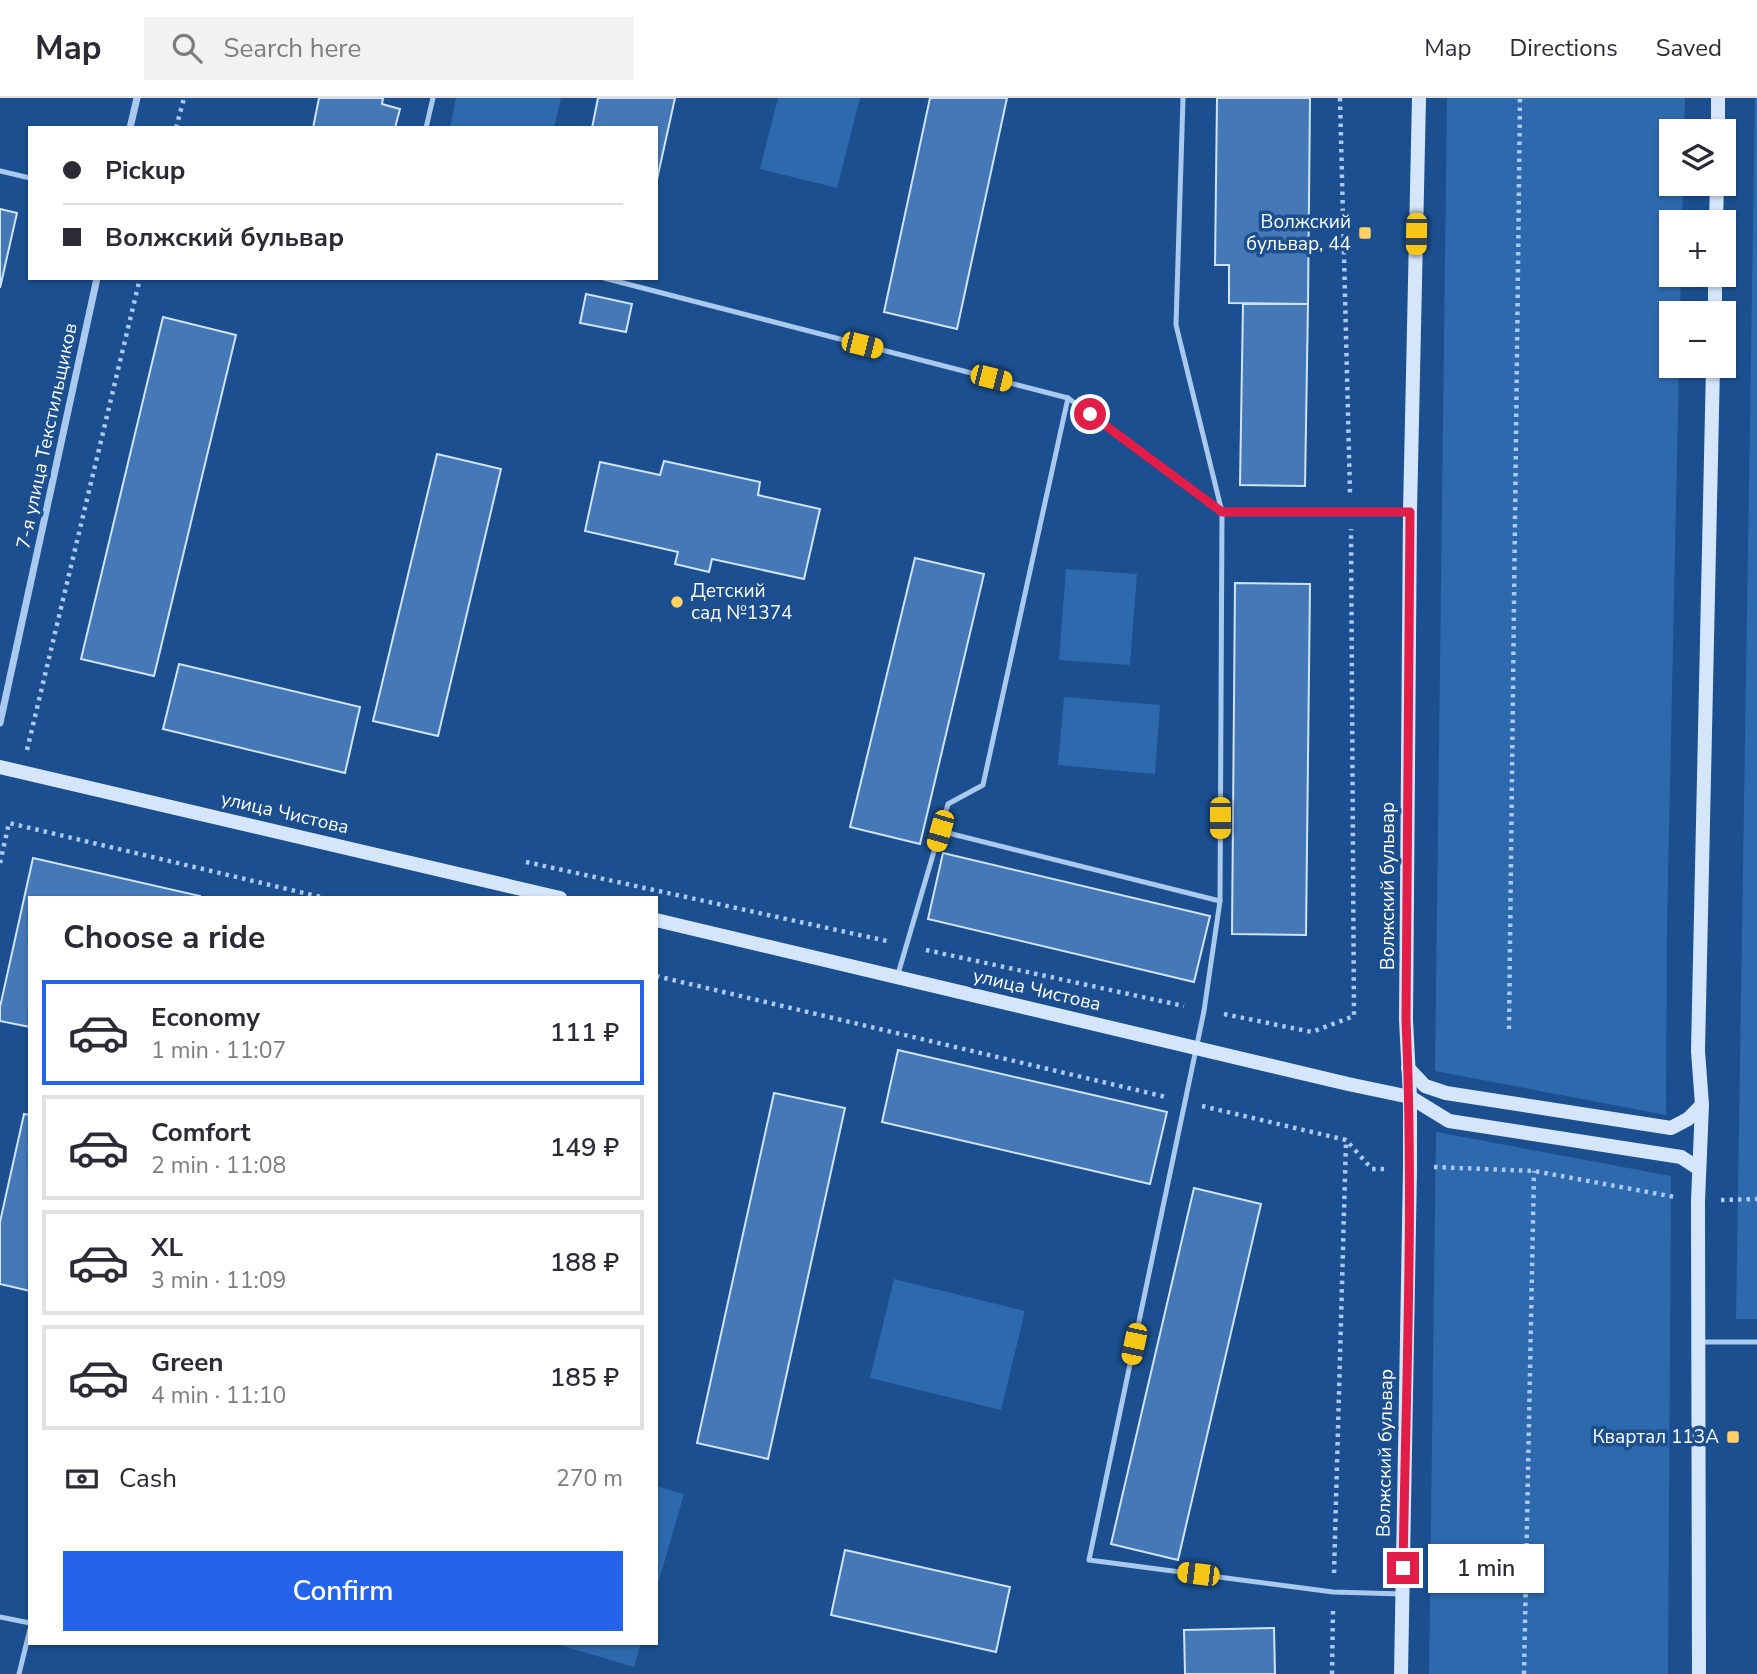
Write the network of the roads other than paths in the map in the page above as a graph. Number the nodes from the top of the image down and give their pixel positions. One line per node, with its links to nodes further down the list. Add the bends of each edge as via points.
1 (136, 98): 7 (street)
2 (433, 98): 8 (lane)
3 (1183, 98): 15 (lane, via 1176,325)
4 (1419, 98): 16 (main road, Волжский бульвар)
5 (1718, 98): 6 (main road)
6 (1718, 119)
7 (130, 126)
8 (426, 126)
9 (0, 171): 10 (lane)
10 (28, 178)
11 (97, 280): 17 (street, 7-я улица Текстильщиков)
12 (612, 280): 14 (lane)
13 (1713, 378): 27 (main road, via 1698,1051)
14 (1068, 398): 15 (lane); 19 (lane, via 983,785 947,804)
15 (1222, 512): 16 (lane); 21 (lane)
16 (1410, 512): 25 (main road, Волжский бульвар)
17 (0, 723)
18 (0, 767): 20 (main road, улица Чистова)
19 (940, 831): 21 (lane); 23 (lane)
20 (552, 896)
21 (1220, 901): 24 (lane)
22 (658, 920): 23 (main road, улица Чистова)
23 (898, 977): 24 (main road, улица Чистова)
24 (1196, 1047): 26 (main road, улица Чистова); 31 (lane, via 1089,1560 1333,1592)
25 (1408, 1068): 26 (main road, Волжский бульвар); 27 (main road, via 1425,1086 1446,1093 1671,1128)
26 (1410, 1097): 28 (main road, via 1448,1121 1681,1157); 31 (main road, Волжский бульвар)
27 (1702, 1105): 28 (main road)
28 (1698, 1168): 29 (main road)
29 (1699, 1342): 30 (lane); 37 (main road)
30 (1757, 1342)
31 (1402, 1594): 36 (main road, Волжский бульвар)
32 (0, 1617): 33 (lane)
33 (28, 1623)
34 (28, 1637): 35 (lane)
35 (19, 1674)
36 (1401, 1674)
37 (1699, 1674)

